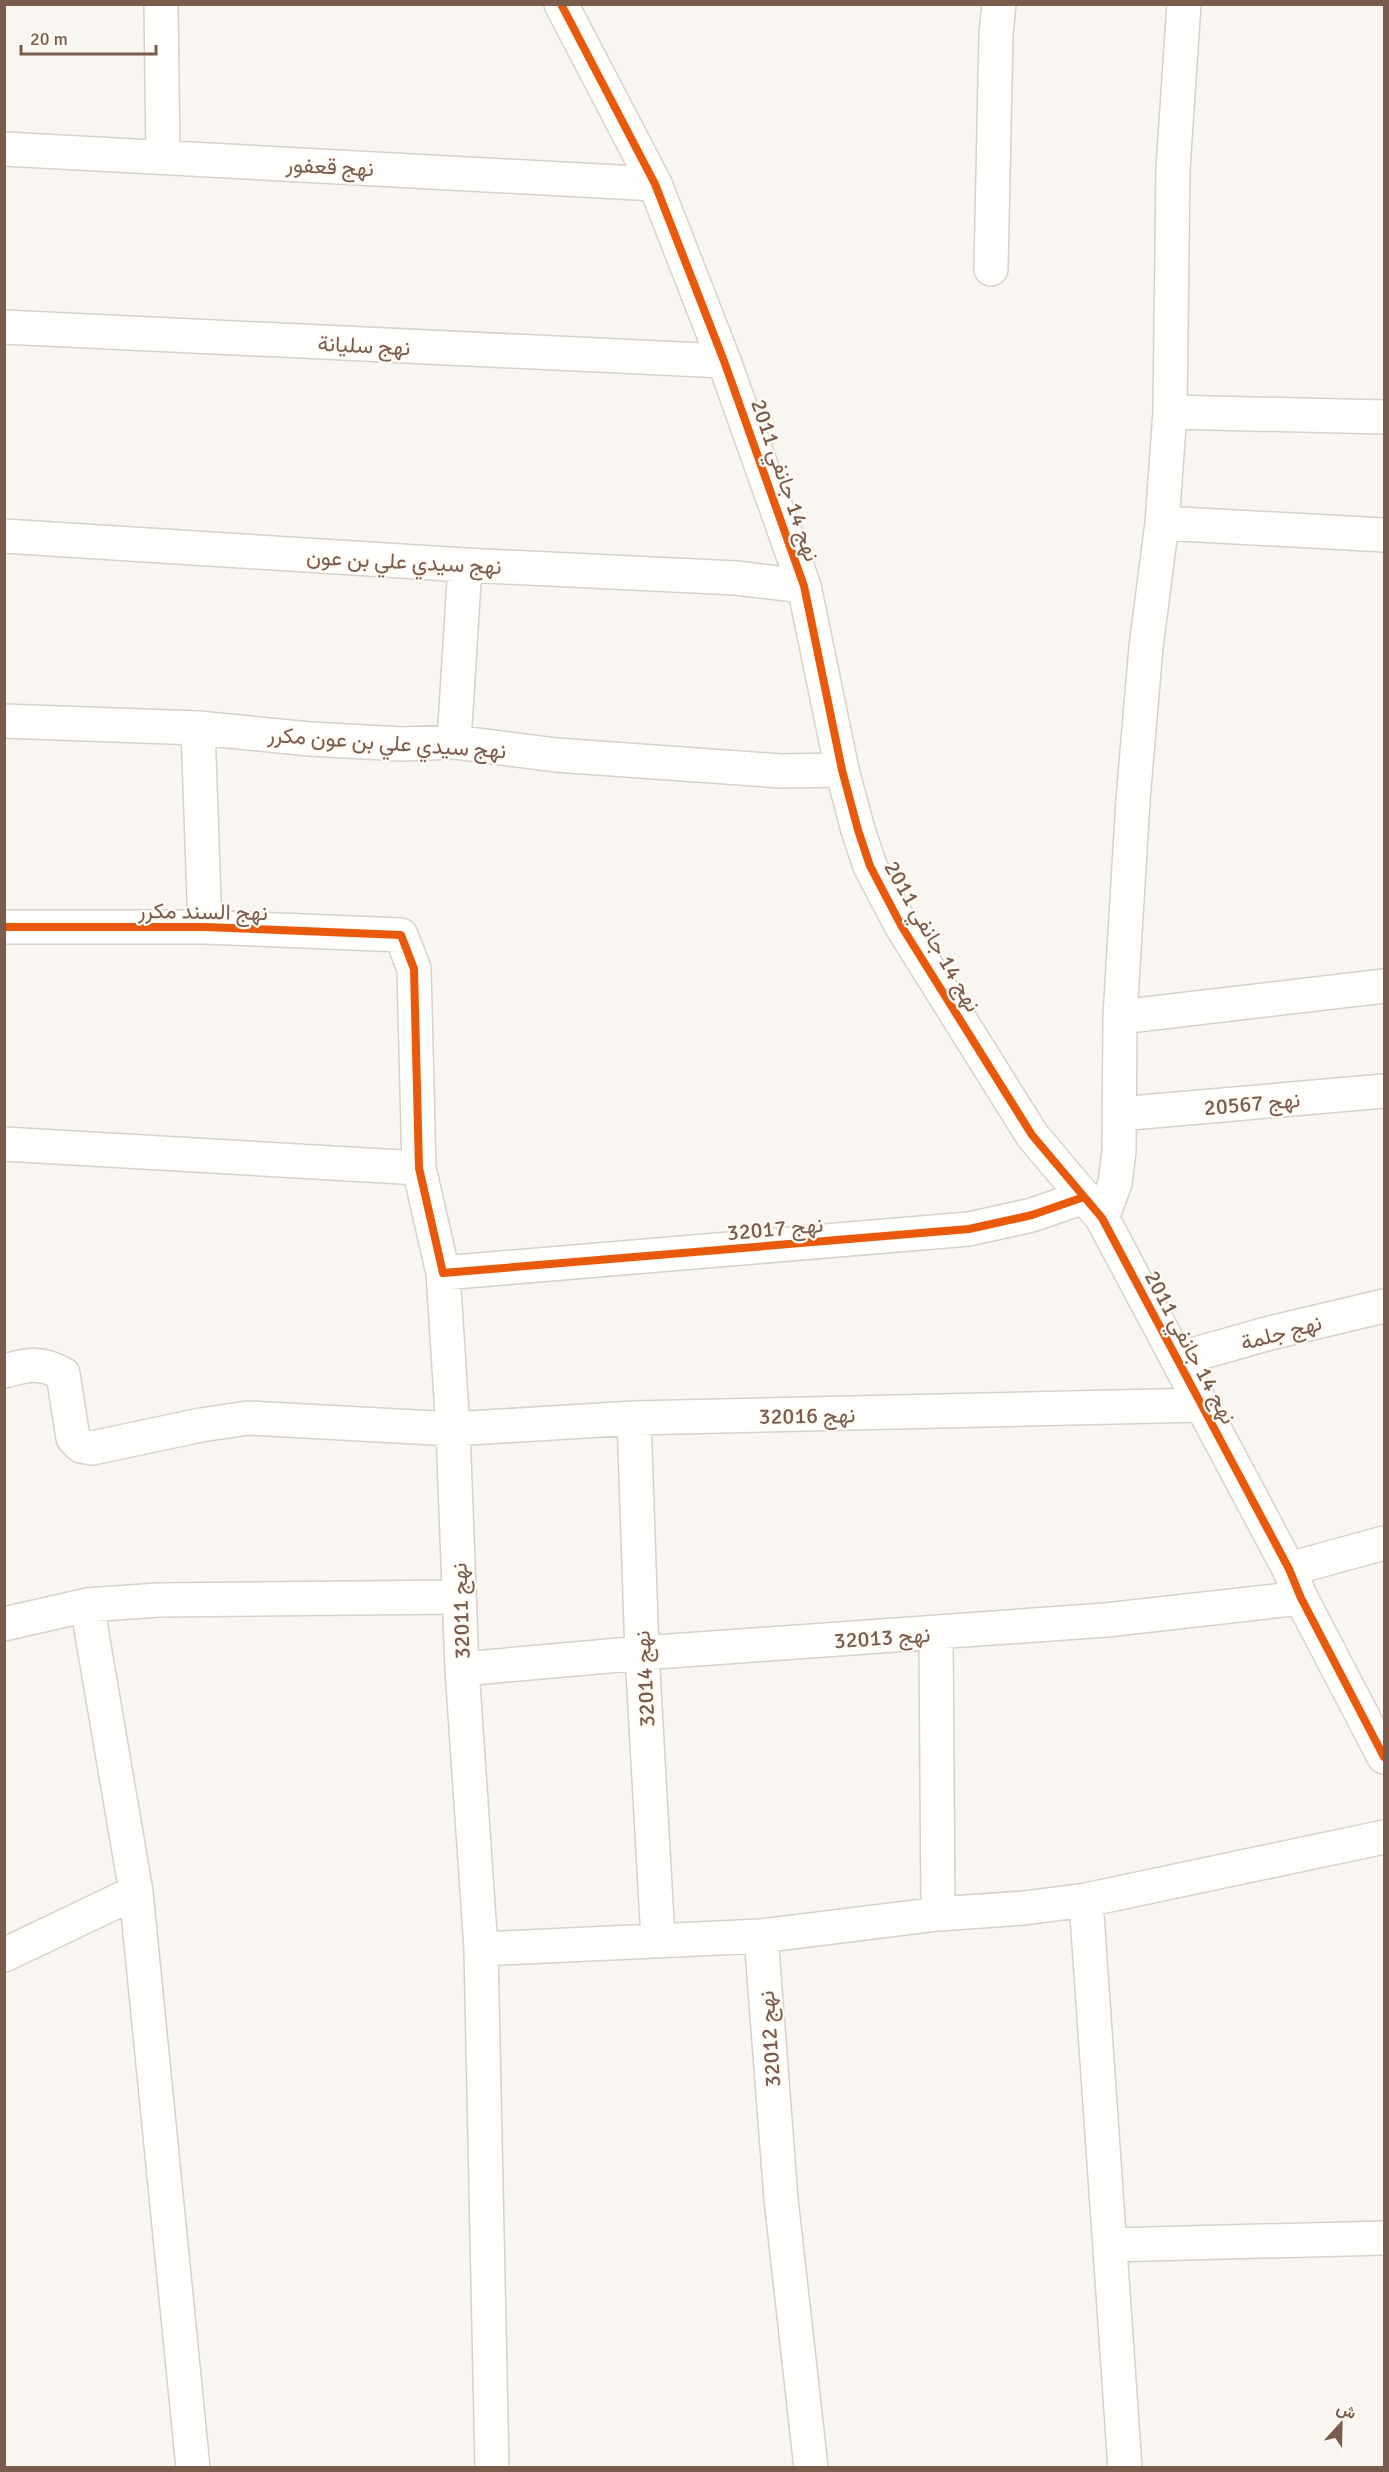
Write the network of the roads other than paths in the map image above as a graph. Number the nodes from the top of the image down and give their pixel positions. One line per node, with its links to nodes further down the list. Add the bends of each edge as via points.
1 (161, 4): 6 (street)
2 (561, 4): 7 (street, نهج 14 جانفي 2011)
3 (999, 4): 8 (street)
4 (1184, 4): 11 (street, via 1173,168)
5 (4, 149): 6 (street, نهج قعفور)
6 (163, 157): 7 (street, نهج قعفور)
7 (655, 184): 10 (street, نهج 14 جانفي 2011)
8 (991, 269)
9 (4, 327): 10 (street, نهج سليانة)
10 (724, 361): 17 (street, نهج 14 جانفي 2011)
11 (1170, 412): 12 (street); 13 (street)
12 (1384, 417)
13 (1162, 523): 14 (street); 26 (street, via 1132,800)
14 (1384, 535)
15 (4, 536): 16 (street, نهج سيدي علي بن عون)
16 (465, 565): 17 (street, نهج سيدي علي بن عون, via 736,578); 20 (street)
17 (804, 586): 21 (street, نهج 14 جانفي 2011)
18 (4, 721): 19 (street, نهج سيدي علي بن عون مكرر)
19 (198, 728): 20 (street, نهج سيدي علي بن عون مكرر, via 310,739 402,744); 23 (street)
20 (454, 742): 21 (street, نهج سيدي علي بن عون مكرر, via 781,771)
21 (842, 770): 31 (street, نهج 14 جانفي 2011, via 870,866 902,927 1032,1135)
22 (4, 927): 23 (street, نهج السند مكرر)
23 (206, 927): 24 (street, نهج السند مكرر)
24 (401, 934): 30 (street, نهج 32011, via 414,969)
25 (1384, 986): 26 (street)
26 (1120, 1017): 28 (street)
27 (1384, 1091): 28 (street, نهج 20567)
28 (1119, 1114): 31 (street, via 1114,1183)
29 (4, 1144): 30 (street)
30 (419, 1168): 32 (street, نهج 32011)
31 (1093, 1207): 32 (street, نهج 32017, via 969,1229); 34 (street, نهج 14 جانفي 2011)
32 (454, 1272): 38 (street, نهج 32011)
33 (1384, 1306): 34 (street, نهج جلمة)
34 (1178, 1359): 36 (street, نهج 14 جانفي 2011)
35 (4, 1371): 38 (street, نهج 32016, via 35,1364 63,1374 74,1438 81,1446 92,1448 248,1418)
36 (1202, 1405): 37 (street, نهج 32016); 40 (street, نهج 14 جانفي 2011)
37 (634, 1418): 38 (street, نهج 32016); 45 (street, نهج 32014)
38 (453, 1429): 41 (street, نهج 32011)
39 (1384, 1543): 40 (street, نهج 32013)
40 (1295, 1583): 44 (street, نهج 32013, via 1106,1620); 47 (street, نهج 14 جانفي 2011)
41 (459, 1597): 42 (street, via 159,1600); 46 (street, نهج 32011)
42 (87, 1605): 43 (street); 49 (street)
43 (4, 1624)
44 (936, 1634): 45 (street, نهج 32013); 51 (street)
45 (642, 1653): 46 (street, نهج 32013); 53 (street, نهج 32014)
46 (462, 1669): 54 (street, نهج 32011)
47 (1384, 1757)
48 (1384, 1838): 50 (street)
49 (136, 1892): 55 (street); 58 (street)
50 (1086, 1900): 51 (street); 57 (street)
51 (938, 1914): 52 (street)
52 (761, 1936): 53 (street); 60 (street, نهج 32012, via 782,2199)
53 (658, 1940): 54 (street)
54 (481, 1949): 59 (street, نهج 32011)
55 (4, 1955)
56 (1384, 2238): 57 (street)
57 (1110, 2245): 61 (street)
58 (193, 2468)
59 (492, 2468)
60 (811, 2468)
61 (1125, 2468)

